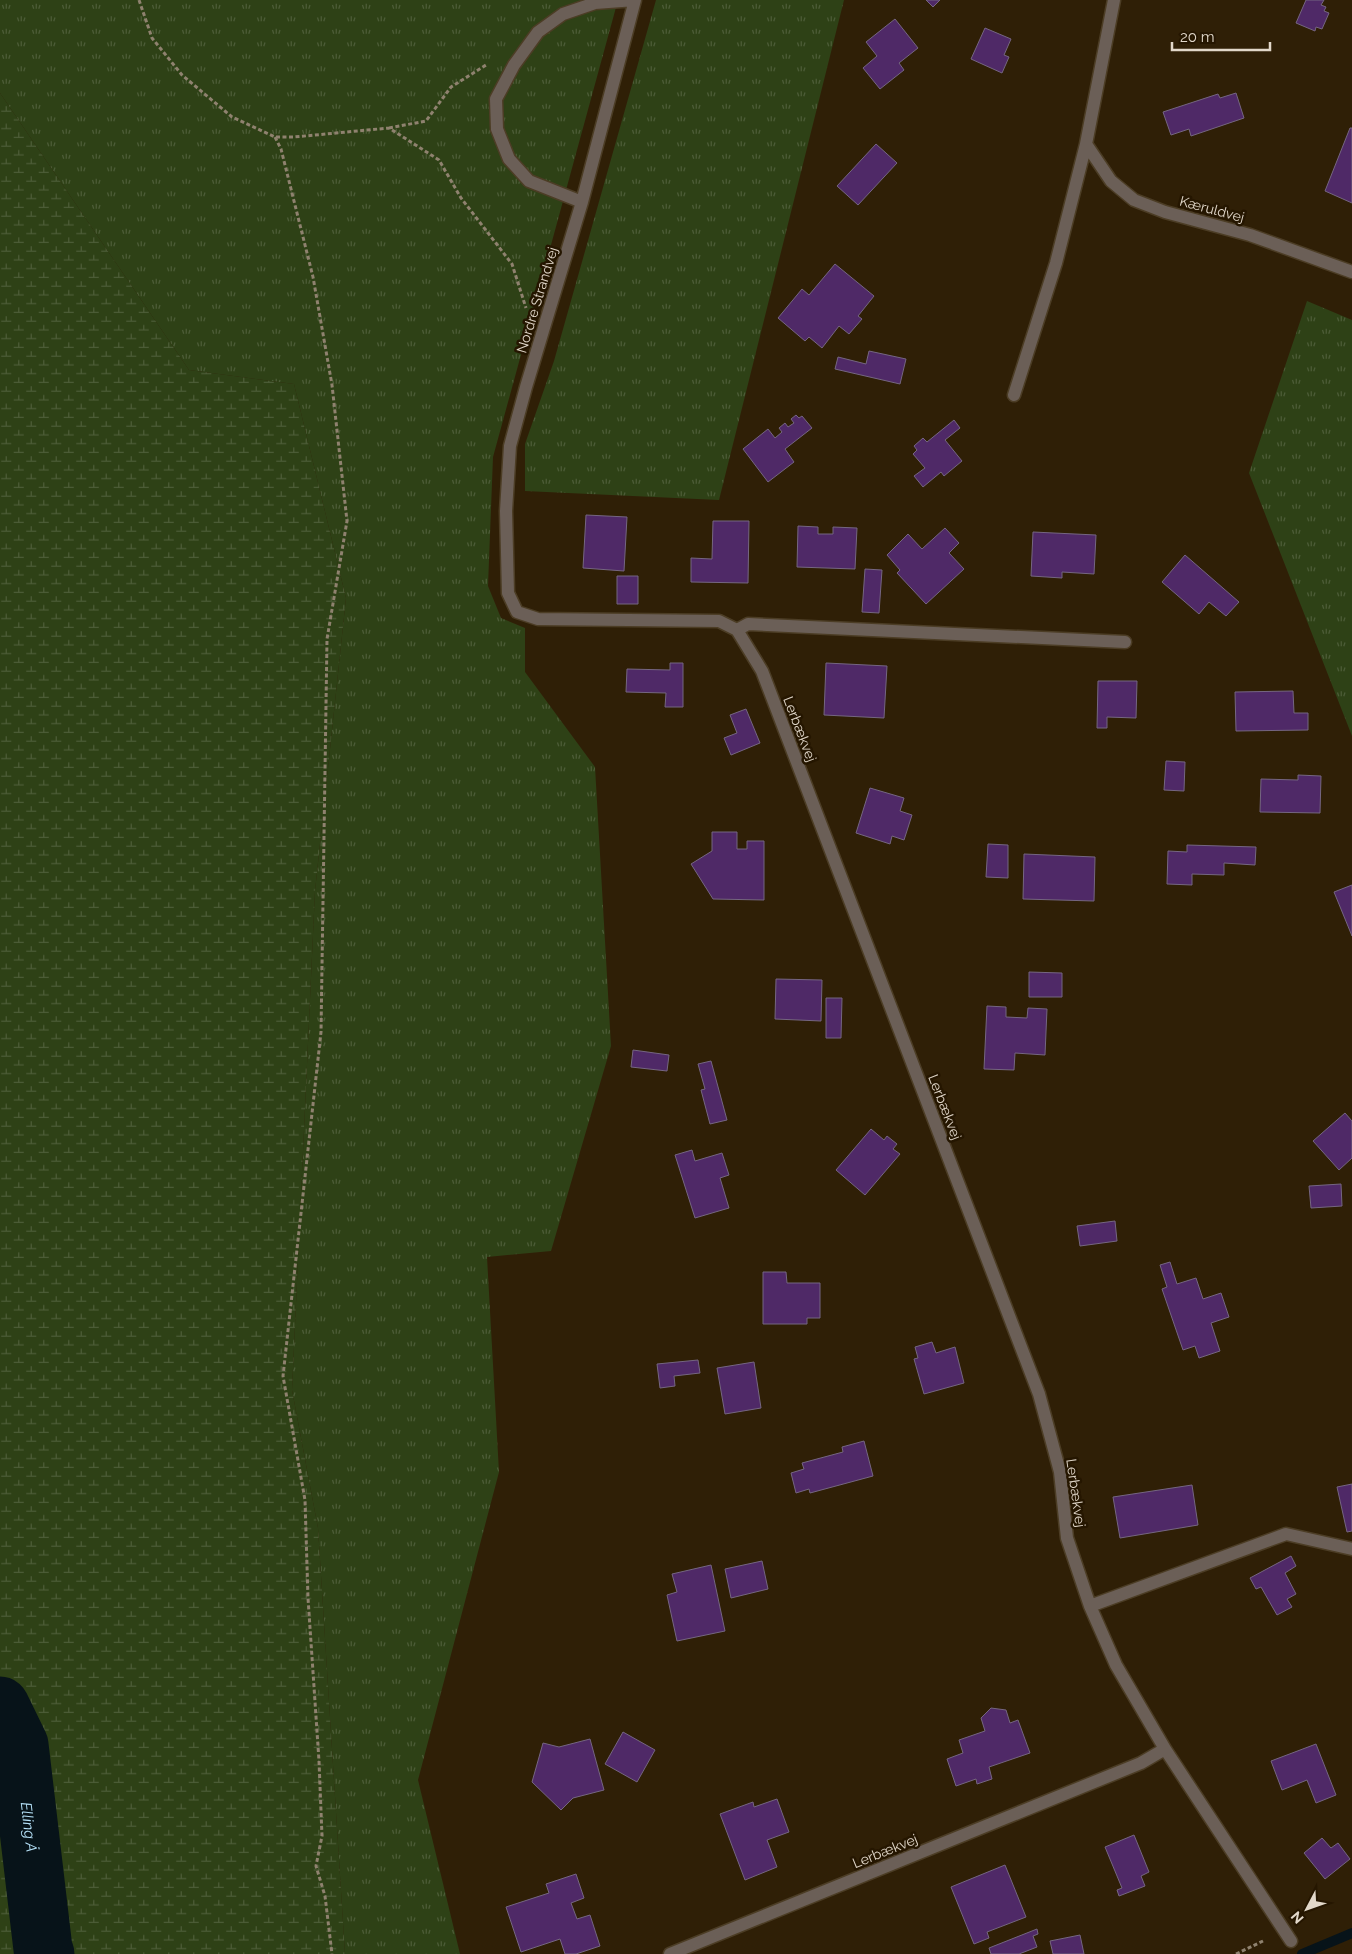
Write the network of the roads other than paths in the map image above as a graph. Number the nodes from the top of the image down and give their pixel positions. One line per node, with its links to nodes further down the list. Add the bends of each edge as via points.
1 (635, 0): 4 (street, Nordre Strandvej); 4 (street, via 595,3 563,14 538,32 514,65 496,99 497,128 509,160 529,181)
2 (1114, 0): 3 (street)
3 (1086, 144): 5 (street, Kæruldvej, via 1111,181 1134,200 1165,212 1250,235); 6 (street, via 1056,262)
4 (582, 202): 7 (street, Nordre Strandvej, via 510,446 506,511 508,593 517,612 538,619 719,621)
5 (1352, 272)
6 (1014, 395)
7 (737, 630): 8 (street, via 748,624); 10 (street, Lerbækvej, via 762,671 1039,1394 1060,1472 1067,1538)
8 (1125, 642)
9 (1352, 1549): 10 (street, via 1286,1534)
10 (1090, 1606): 11 (street, Lerbækvej, via 1116,1665)
11 (1165, 1749): 12 (street, Lerbækvej); 13 (street, Lerbækvej, via 1141,1763)
12 (1288, 1936)
13 (670, 1954)

